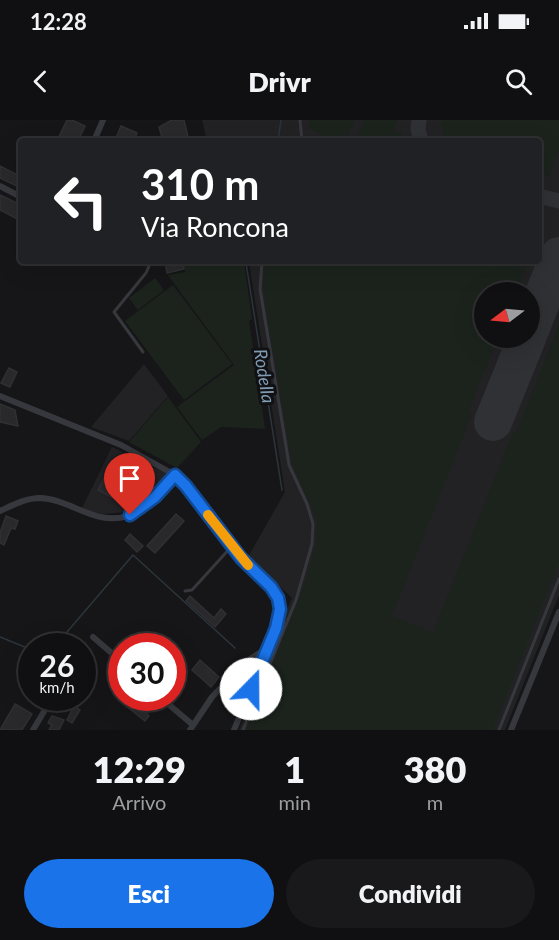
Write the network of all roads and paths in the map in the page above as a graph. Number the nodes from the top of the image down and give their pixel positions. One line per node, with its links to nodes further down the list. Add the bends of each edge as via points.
1 (103, 120): 3 (street)
2 (300, 120): 4 (lane)
3 (95, 138)
4 (302, 138)
5 (0, 186): 6 (street)
6 (18, 195)
7 (149, 264): 9 (lane, via 146,273 114,312)
8 (262, 264): 25 (lane, via 260,289 289,465 313,524 312,544 296,600)
9 (143, 352)
10 (0, 396): 11 (street, via 121,445)
11 (175, 475): 12 (street, via 155,497 130,515 117,518 86,514 43,498); 13 (street)
12 (0, 511)
13 (232, 546): 15 (lane, via 192,590); 18 (street, via 278,598 276,628)
14 (559, 579): 26 (lane)
15 (185, 591)
16 (559, 612): 27 (street)
17 (96, 640): 19 (street)
18 (267, 649): 22 (street, via 245,662 212,697); 24 (street)
19 (108, 650)
20 (44, 711): 23 (street)
21 (174, 711): 22 (street)
22 (191, 728)
23 (33, 730)
24 (234, 730)
25 (243, 730)
26 (499, 730)
27 (511, 730)

